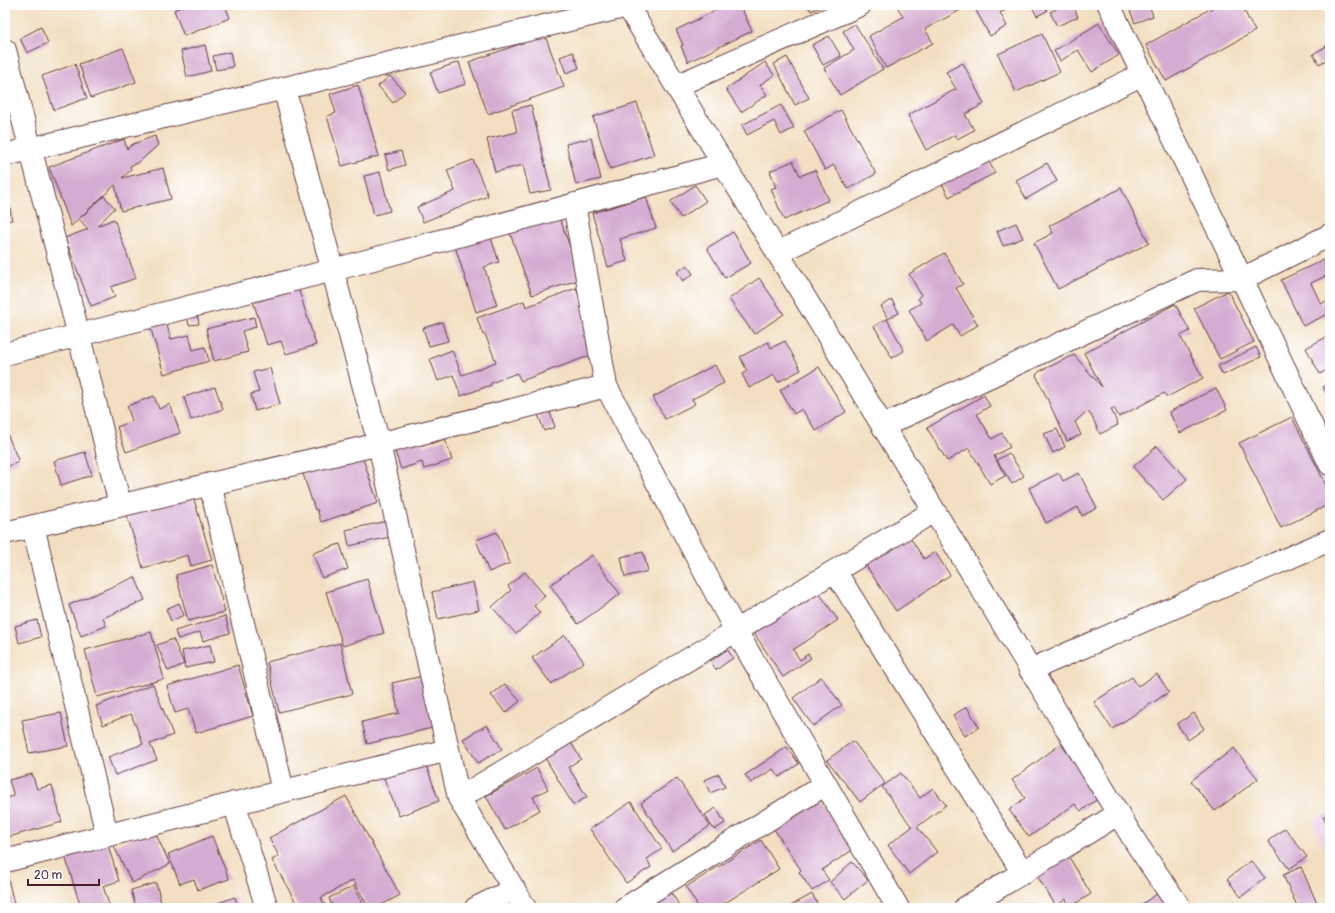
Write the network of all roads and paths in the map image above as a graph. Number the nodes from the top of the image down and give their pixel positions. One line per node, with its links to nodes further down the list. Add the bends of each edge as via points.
1 (860, 5): 6 (street)
2 (1109, 5): 5 (street)
3 (627, 6): 6 (street); 7 (street)
4 (5, 50): 8 (street)
5 (1143, 74): 13 (street); 15 (street)
6 (676, 86): 10 (street)
7 (284, 88): 8 (street); 14 (street)
8 (30, 149): 9 (street); 16 (street)
9 (5, 155)
10 (723, 164): 11 (street); 13 (street)
11 (574, 204): 14 (street); 18 (street)
12 (1330, 235): 15 (street)
13 (778, 253): 19 (street)
14 (333, 270): 16 (street); 20 (street)
15 (1242, 279): 19 (street, via 1197,280); 21 (street)
16 (79, 336): 17 (street); 23 (street)
17 (5, 354)
18 (606, 386): 20 (street); 29 (street)
19 (882, 426): 24 (street)
20 (379, 444): 22 (street); 31 (street)
21 (1330, 464)
22 (210, 484): 23 (street); 33 (street)
23 (120, 505): 25 (street)
24 (934, 511): 28 (street); 30 (street)
25 (33, 526): 26 (street); 37 (street)
26 (5, 533)
27 (1330, 540): 30 (street)
28 (835, 571): 29 (street); 39 (street)
29 (736, 631): 32 (street); 34 (street)
30 (1030, 670): 36 (street)
31 (448, 750): 33 (street); 34 (street)
32 (826, 784): 44 (street); 45 (street)
33 (283, 791): 35 (street)
34 (459, 798): 40 (street)
35 (234, 804): 37 (street); 41 (street)
36 (1118, 814): 39 (street); 47 (street)
37 (107, 835): 38 (street)
38 (5, 861)
39 (1023, 873): 46 (street)
40 (514, 889): 42 (street); 43 (street)
41 (267, 908)
42 (476, 908)
43 (525, 908)
44 (625, 908)
45 (898, 908)
46 (965, 908)
47 (1180, 908)

